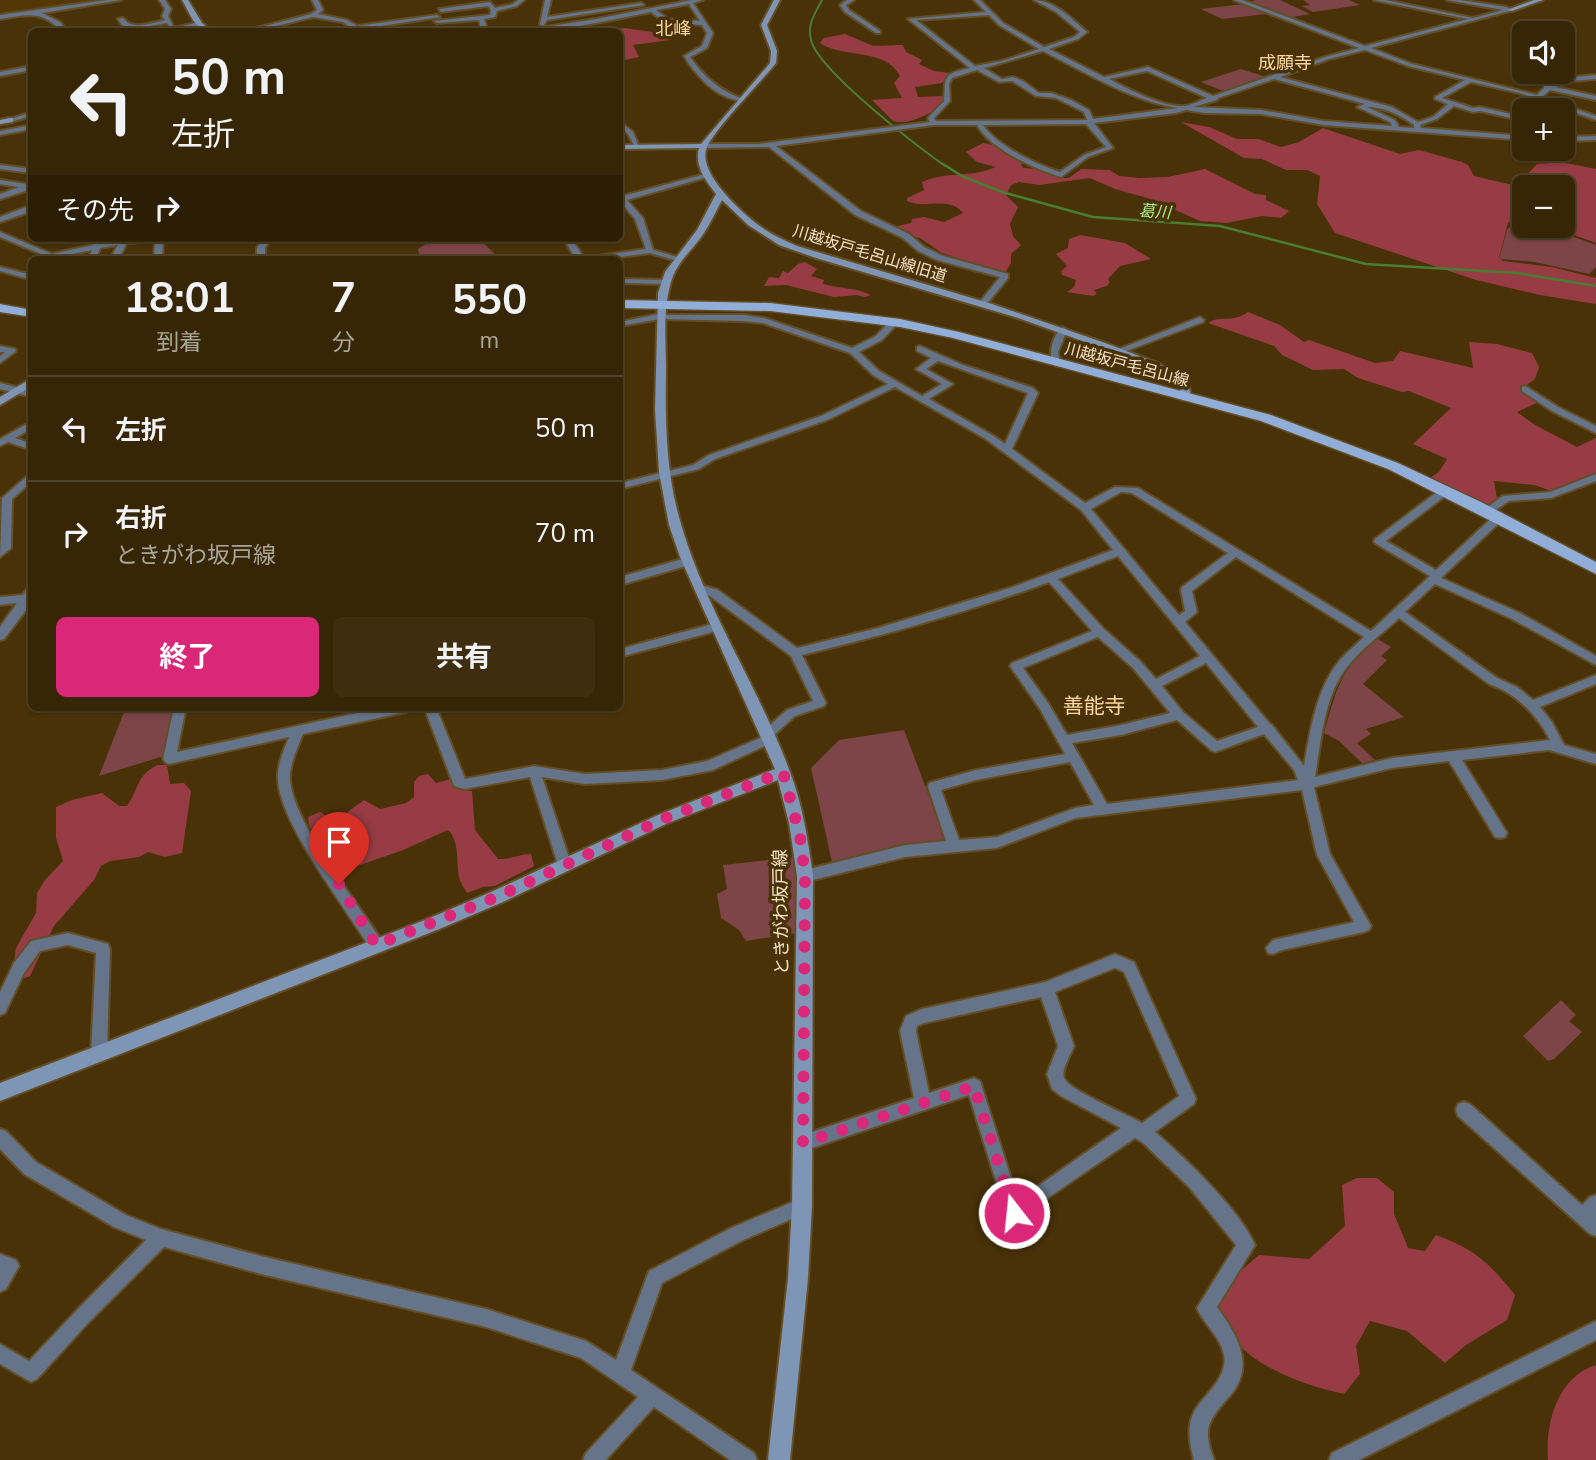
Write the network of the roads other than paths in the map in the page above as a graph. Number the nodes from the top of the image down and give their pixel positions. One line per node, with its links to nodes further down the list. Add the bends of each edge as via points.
1 (118, 0): 24 (street)
2 (162, 0): 33 (street)
3 (185, 0): 35 (street)
4 (315, 0): 26 (street, via 320,10)
5 (437, 0): 20 (street)
6 (521, 0): 21 (street)
7 (548, 0): 31 (street)
8 (700, 0): 17 (street)
9 (777, 0): 62 (street, via 764,24 774,63)
10 (851, 0): 48 (street, via 843,5 847,12)
11 (977, 0): 25 (street)
12 (1037, 0): 49 (street, via 1084,32)
13 (1237, 0): 50 (street)
14 (1377, 0): 32 (street)
15 (1450, 0): 18 (street)
16 (1540, 0): 23 (street)
17 (690, 2): 19 (street); 34 (street)
18 (1469, 2): 23 (street)
19 (661, 4): 22 (street); 31 (street)
20 (441, 10): 21 (street, via 490,4); 30 (street)
21 (494, 10): 28 (street, via 495,15)
22 (652, 10): 34 (street, via 667,21); 47 (street)
23 (1510, 10): 32 (street)
24 (33, 11): 27 (street); 36 (street)
25 (989, 13): 49 (street); 51 (street, via 911,19)
26 (313, 15): 41 (street); 42 (street)
27 (0, 17)
28 (481, 18): 30 (street); 45 (street)
29 (121, 19): 37 (street)
30 (437, 19): 43 (street); 44 (street)
31 (544, 19): 46 (street)
32 (1474, 19): 50 (street)
33 (169, 21): 37 (street); 38 (street)
34 (705, 23): 62 (street, via 710,33 705,47 687,56 707,81)
35 (199, 24): 39 (street); 40 (street)
36 (62, 28)
37 (132, 28)
38 (172, 28)
39 (178, 28)
40 (204, 28)
41 (259, 28)
42 (356, 28)
43 (366, 28)
44 (440, 28)
45 (484, 28)
46 (542, 28)
47 (555, 28)
48 (878, 32)
49 (1042, 48): 51 (street); 56 (street)
50 (1365, 49): 54 (street); 57 (street, via 1423,70)
51 (976, 68): 72 (street, via 948,80 948,100 933,115); 74 (street, via 1000,80 1021,82 1038,95 1052,93 1073,103 1087,111)
52 (28, 69): 53 (street)
53 (0, 74)
54 (1274, 77): 61 (street); 63 (street)
55 (1596, 77): 58 (street)
56 (1102, 79): 61 (street, via 1148,69); 65 (street, via 1148,99)
57 (1471, 79): 59 (street); 64 (street, via 1437,98)
58 (1546, 87): 59 (street); 60 (street)
59 (1539, 97)
60 (1596, 98)
61 (1215, 99): 65 (street)
62 (741, 100): 85 (street)
63 (1369, 103): 76 (street, via 1406,116); 78 (street, via 1360,107 1393,121)
64 (1452, 104): 68 (street); 76 (street)
65 (1188, 109): 74 (street); 78 (street, via 1261,111 1324,123)
66 (1575, 111): 69 (street)
67 (28, 115): 70 (street)
68 (1512, 116)
69 (1596, 118)
70 (10, 120): 71 (street)
71 (0, 122)
72 (934, 123): 73 (street); 83 (street)
73 (979, 123): 74 (street); 74 (street, via 981,130 1010,150 1061,175 1086,156 1110,148)
74 (1090, 123)
75 (623, 126): 84 (street)
76 (1418, 127): 78 (street); 80 (street)
77 (28, 128): 79 (street)
78 (1396, 128)
79 (0, 133)
80 (1512, 137)
81 (1596, 138): 82 (street)
82 (1575, 139)
83 (771, 145): 85 (street); 110 (street, via 858,214 940,258 1005,276)
84 (638, 146): 85 (street); 86 (street)
85 (703, 146): 89 (street, 川越坂戸毛呂山線旧道, via 701,159)
86 (623, 147)
87 (0, 167): 88 (street)
88 (28, 170)
89 (709, 175): 93 (street, 川越坂戸毛呂山線旧道); 95 (street)
90 (0, 182): 91 (street)
91 (28, 186)
92 (28, 187): 94 (street)
93 (721, 192): 105 (street, via 701,231); 110 (street, 川越坂戸毛呂山線旧道, via 748,223 785,244)
94 (0, 197)
95 (623, 197)
96 (623, 200): 103 (street, via 639,218)
97 (28, 210): 98 (street)
98 (0, 220)
99 (0, 234): 102 (street)
100 (32, 242): 102 (street)
101 (97, 242): 102 (street, via 51,256)
102 (25, 245)
103 (650, 251): 104 (street); 105 (street)
104 (611, 256)
105 (678, 260): 109 (street)
106 (1, 271): 107 (street)
107 (28, 277)
108 (623, 281): 109 (street)
109 (666, 282): 114 (street, ときがわ坂戸線)
110 (983, 303): 118 (street, 川越坂戸毛呂山線旧道)
111 (623, 305): 114 (main road, 川越坂戸毛呂山線)
112 (0, 308): 113 (main road)
113 (28, 313)
114 (663, 313): 116 (street); 117 (main road, 川越坂戸毛呂山線, via 805,310); 121 (street, via 764,321); 140 (street, ときがわ坂戸線)
115 (1200, 320): 122 (street)
116 (623, 323)
117 (894, 323): 121 (street, via 879,338); 125 (main road, 川越坂戸毛呂山線)
118 (1063, 330): 122 (street, 川越坂戸毛呂山線旧道); 125 (street, via 1054,352)
119 (0, 349): 124 (street, via 12,351)
120 (920, 349): 123 (street)
121 (853, 351): 127 (street)
122 (1118, 351): 132 (street, 川越坂戸毛呂山線旧道, via 1178,378)
123 (936, 358): 133 (street, via 920,369 949,384); 139 (street, via 1030,390)
124 (0, 360)
125 (1056, 363): 132 (main road, 川越坂戸毛呂山線)
126 (28, 384): 130 (street)
127 (895, 384): 133 (street); 140 (street, via 824,418 712,457 696,467)
128 (0, 386): 130 (street)
129 (1525, 389): 136 (street)
130 (19, 391): 131 (street); 134 (street)
131 (28, 393)
132 (1186, 398): 144 (main road, 川越坂戸毛呂山線, via 1291,426)
133 (923, 399): 139 (street)
134 (0, 402)
135 (28, 426): 137 (street)
136 (1596, 430)
137 (4, 441): 138 (street)
138 (28, 446)
139 (1007, 450): 145 (street)
140 (665, 474): 143 (street); 150 (street, ときがわ坂戸線, via 674,522)
141 (1596, 477): 146 (street, via 1551,495 1507,498)
142 (28, 479): 149 (street, via 7,498 6,548)
143 (623, 485)
144 (1445, 491): 146 (main road, 川越坂戸毛呂山線); 152 (street, via 1379,541)
145 (1085, 508): 147 (street); 148 (street, via 1119,489 1134,490)
146 (1493, 514): 151 (main road, 川越坂戸毛呂山線); 152 (street)
147 (1121, 551): 153 (street); 160 (street)
148 (1236, 552): 160 (street, via 1186,590 1191,612); 164 (street)
149 (0, 554)
150 (689, 561): 154 (street); 155 (street, ときがわ坂戸線)
151 (1596, 569)
152 (1435, 577): 159 (street); 168 (street)
153 (1052, 579): 162 (street); 166 (street)
154 (623, 580)
155 (700, 589): 161 (street, ときがわ坂戸線); 166 (street, via 714,593)
156 (28, 595): 158 (street)
157 (28, 598): 163 (street)
158 (0, 601)
159 (1397, 611): 164 (street); 171 (street, via 1493,681 1506,684)
160 (1178, 621): 167 (street)
161 (716, 627): 165 (street); 178 (street, ときがわ坂戸線)
162 (1100, 632): 170 (street); 179 (street, via 1016,666)
163 (0, 636)
164 (1371, 636): 186 (street, via 1335,675)
165 (623, 652)
166 (794, 653): 178 (street, via 820,703 792,713)
167 (1208, 657): 170 (street); 176 (street)
168 (1596, 661)
169 (1596, 679): 171 (street)
170 (1154, 685): 175 (street)
171 (1530, 706): 180 (street)
172 (179, 711): 177 (street, via 169,759)
173 (388, 711): 177 (street)
174 (432, 711): 184 (street, via 459,782)
175 (1180, 715): 176 (street, via 1215,747); 179 (street)
176 (1268, 728): 186 (street)
177 (298, 731): 192 (street, via 284,780 291,810)
178 (768, 737): 184 (street, via 709,766 662,775 585,779); 185 (street, ときがわ坂戸線)
179 (1063, 740): 182 (street)
180 (1558, 746): 181 (street); 183 (street)
181 (1452, 755): 186 (street, via 1392,763); 188 (street)
182 (1073, 757): 187 (street); 189 (street, via 976,775 934,788)
183 (1596, 759)
184 (534, 771): 190 (street)
185 (783, 772): 190 (street); 191 (street, ときがわ坂戸線)
186 (1307, 785): 187 (street); 193 (street, via 1324,855 1364,926)
187 (1103, 809): 189 (street, via 1075,813 997,842)
188 (1500, 833)
189 (955, 847): 191 (street, via 905,851)
190 (564, 864): 192 (street, via 497,897)
191 (805, 876): 202 (street, ときがわ坂戸線)
192 (376, 945): 196 (street)
193 (1273, 948)
194 (1046, 989): 198 (street, via 911,1021 908,1031); 200 (street, via 1066,1046 1055,1079 1066,1091); 200 (street, via 1115,961 1129,967 1188,1099)
195 (0, 1008): 196 (street, via 19,968 36,946 68,939 103,949)
196 (99, 1054): 197 (street)
197 (0, 1092)
198 (923, 1104): 200 (street, via 974,1086 1014,1213); 202 (street)
199 (1464, 1110): 205 (street)
200 (1138, 1130): 217 (street, via 1194,1181 1246,1245 1206,1308 1228,1338 1234,1357 1230,1380 1201,1418 1198,1441)
201 (0, 1137): 207 (street, via 30,1168 120,1221)
202 (803, 1143): 204 (street, ときがわ坂戸線)
203 (1596, 1203): 205 (street)
204 (802, 1206): 212 (street, via 655,1277); 216 (street, ときがわ坂戸線)
205 (1583, 1216): 206 (street)
206 (1596, 1228)
207 (161, 1238): 211 (street, via 31,1373); 212 (street, via 513,1326 586,1350)
208 (0, 1263): 209 (street, via 10,1266)
209 (0, 1283)
210 (1596, 1330): 218 (street)
211 (0, 1353)
212 (621, 1371): 213 (street)
213 (653, 1394): 214 (street); 215 (street)
214 (593, 1460)
215 (747, 1460)
216 (779, 1460)
217 (1204, 1460)
218 (1339, 1460)

